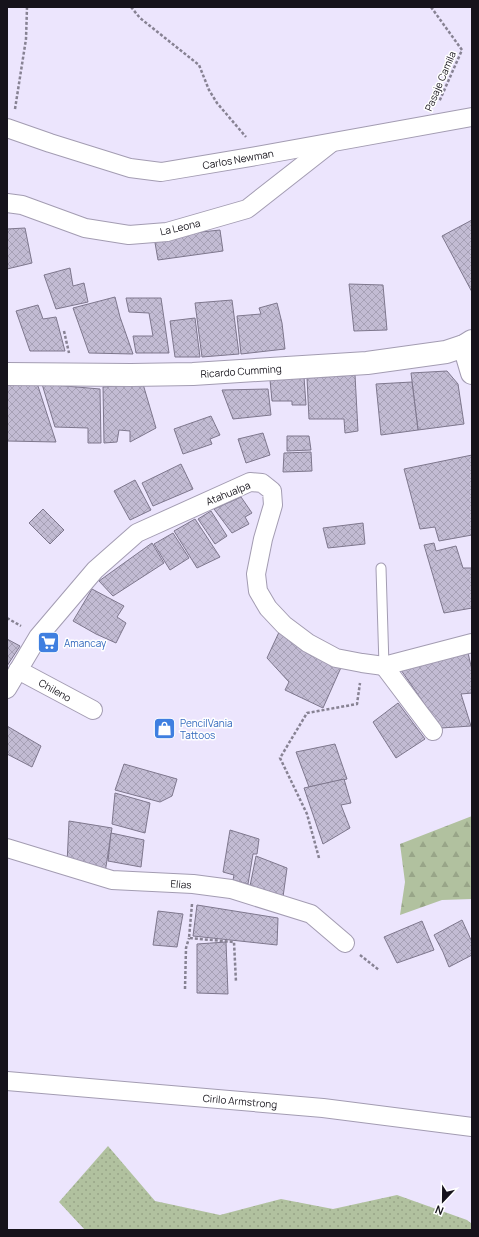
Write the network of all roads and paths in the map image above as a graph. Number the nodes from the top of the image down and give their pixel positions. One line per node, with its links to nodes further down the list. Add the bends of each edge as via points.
1 (27, 7): 6 (path, via 26,39)
2 (131, 7): 8 (path, via 140,18 200,65 209,90 242,130)
3 (431, 7): 5 (path, Pasaje Camila, via 462,50)
4 (472, 117): 5 (street, Carlos Newman)
5 (430, 124): 7 (street, Carlos Newman)
6 (9, 129): 8 (street, Carlos Newman, via 130,168 161,172)
7 (332, 142): 8 (street, Carlos Newman); 9 (street, La Leona, via 247,209 168,232 129,235 85,228 22,205)
8 (256, 156)
9 (7, 203)
10 (468, 344): 11 (main road); 12 (main road, Ricardo Cumming, via 446,352 367,362 252,370 139,375)
11 (472, 373)
12 (7, 374)
13 (381, 568): 16 (lane)
14 (472, 643): 16 (street, Atahualpa)
15 (362, 663): 16 (street, Atahualpa); 17 (street, Atahualpa, via 336,658 308,643 284,625 268,608 258,591 256,574 273,505 272,491 262,483 250,482 137,533 95,570 38,636); 22 (path, via 357,704 307,713 280,758 307,814)
16 (384, 666): 20 (street)
17 (18, 670): 18 (street, Atahualpa); 19 (street, Chileno)
18 (7, 689)
19 (93, 710)
20 (433, 731)
21 (7, 848): 23 (street, Elias, via 112,880)
22 (319, 858)
23 (192, 884): 24 (path); 25 (street, Elias, via 231,889 311,914)
24 (189, 938): 27 (path, via 234,942); 28 (path, via 186,948)
25 (345, 943): 26 (path)
26 (379, 970)
27 (236, 982)
28 (185, 989)
29 (7, 1081): 30 (street, Cirilo Armstrong, via 323,1108)
30 (472, 1127)

